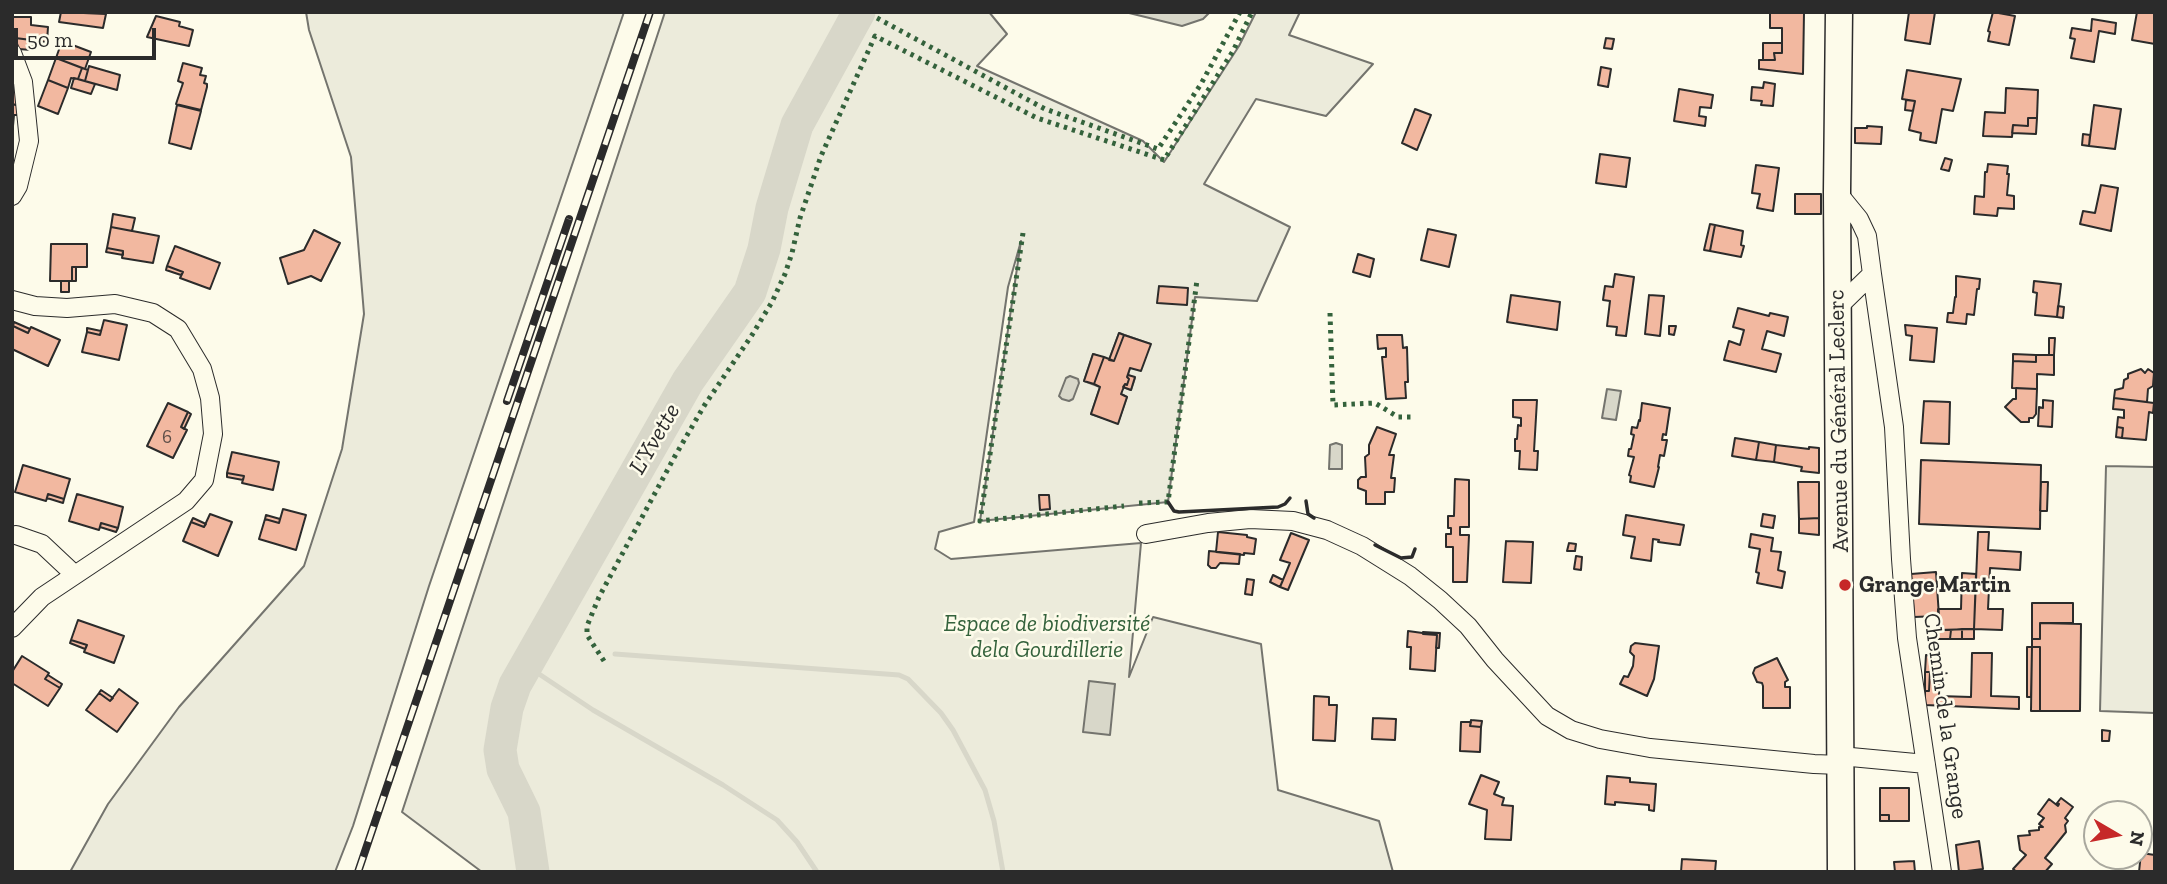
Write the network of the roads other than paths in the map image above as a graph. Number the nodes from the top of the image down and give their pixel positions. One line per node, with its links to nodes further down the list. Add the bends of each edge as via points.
1 (1839, 12): 3 (main road, Avenue du Général Leclerc)
2 (12, 53): 4 (street, via 23,82 29,141)
3 (1838, 192): 5 (street, Chemin de la Grange, via 1860,219); 7 (main road, Avenue du Général Leclerc)
4 (12, 196)
5 (1872, 274): 7 (street); 13 (street, Chemin de la Grange, via 1894,427 1906,627)
6 (12, 300): 10 (street, via 67,308 115,304 153,313 178,330 202,369 210,398 213,434 204,480 186,501)
7 (1838, 307): 12 (main road, Avenue du Général Leclerc)
8 (1146, 534): 12 (street, via 1250,519 1293,521 1327,530 1362,546 1440,600 1547,716 1572,730 1650,748 1814,764)
9 (16, 535): 10 (street, via 42,544)
10 (75, 575): 11 (street, via 43,597)
11 (12, 628)
12 (1840, 761): 13 (street); 14 (main road, Avenue du Général Leclerc)
13 (1926, 764): 15 (street, Chemin de la Grange)
14 (1841, 872)
15 (1942, 872)

